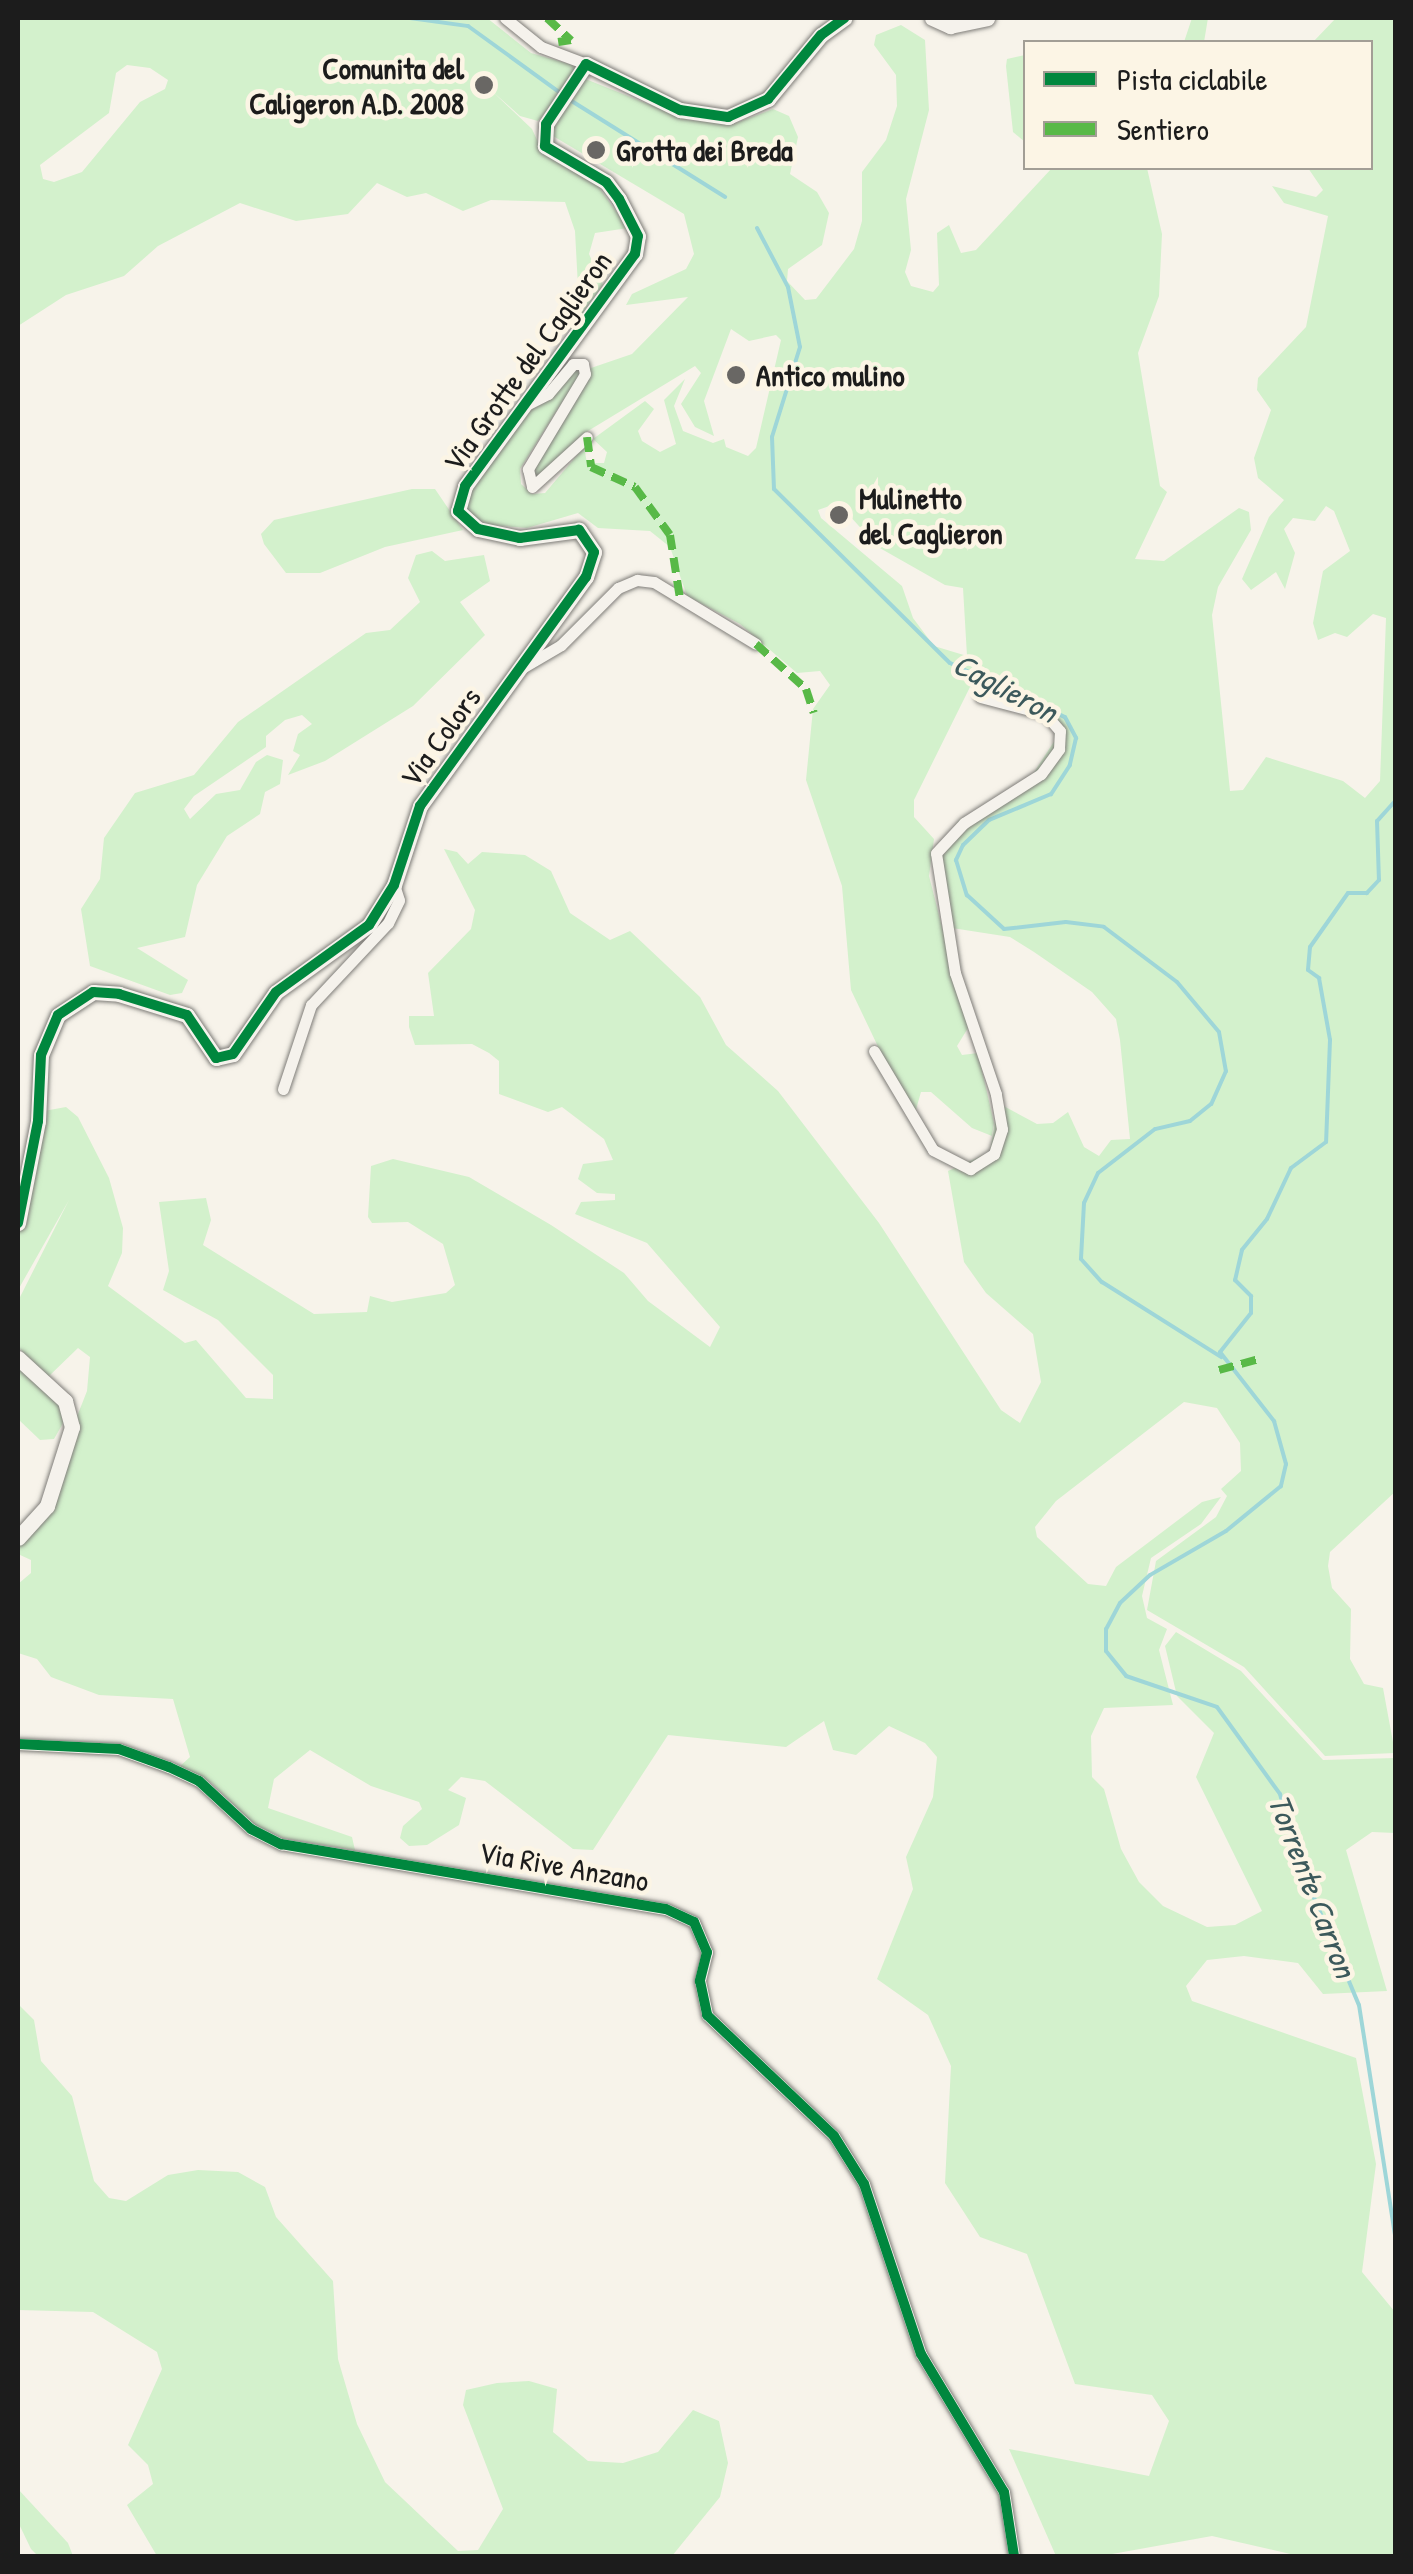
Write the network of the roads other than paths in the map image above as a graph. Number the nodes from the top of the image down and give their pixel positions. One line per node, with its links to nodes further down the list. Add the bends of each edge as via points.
1 (505, 18): 5 (street, via 541,47)
2 (844, 18): 5 (street, via 768,99 728,117 680,110)
3 (932, 18): 4 (street, via 950,26)
4 (987, 18)
5 (586, 64): 6 (street, Via Grotte del Caglieron, via 546,124 545,146 606,182 638,236 630,265)
6 (524, 406): 7 (street, via 548,394 573,364 583,364 580,383 528,469 532,487); 8 (street, Via Grotte del Caglieron, via 465,486 458,511 478,529 520,538 579,530 594,552)
7 (588, 437)
8 (586, 577): 10 (street, Via Colors)
9 (756, 644): 10 (street, via 654,582 637,580 618,588 561,645)
10 (522, 668): 12 (street, Via Colors, via 410,822)
11 (980, 698): 13 (street, via 1045,714 1060,732 1059,748 1041,774 964,823 936,853 955,974 996,1094 1002,1130 994,1154 970,1170 933,1150)
12 (394, 886): 14 (street, via 399,900 388,923 311,1005); 15 (street, Via Colors, via 354,941 276,992 224,1060 186,1015 119,994 93,992 58,1015 41,1055 38,1121)
13 (874, 1051)
14 (283, 1088)
15 (18, 1223)
16 (18, 1358): 17 (street, via 65,1401 72,1427 48,1506)
17 (18, 1538)
18 (18, 1744): 19 (street, Via Rive Anzano, via 119,1749 169,1766 281,1844 666,1909 694,1922 707,1952 700,1981 707,2015 834,2136 864,2184 922,2354 1004,2492)
19 (1014, 2556)

